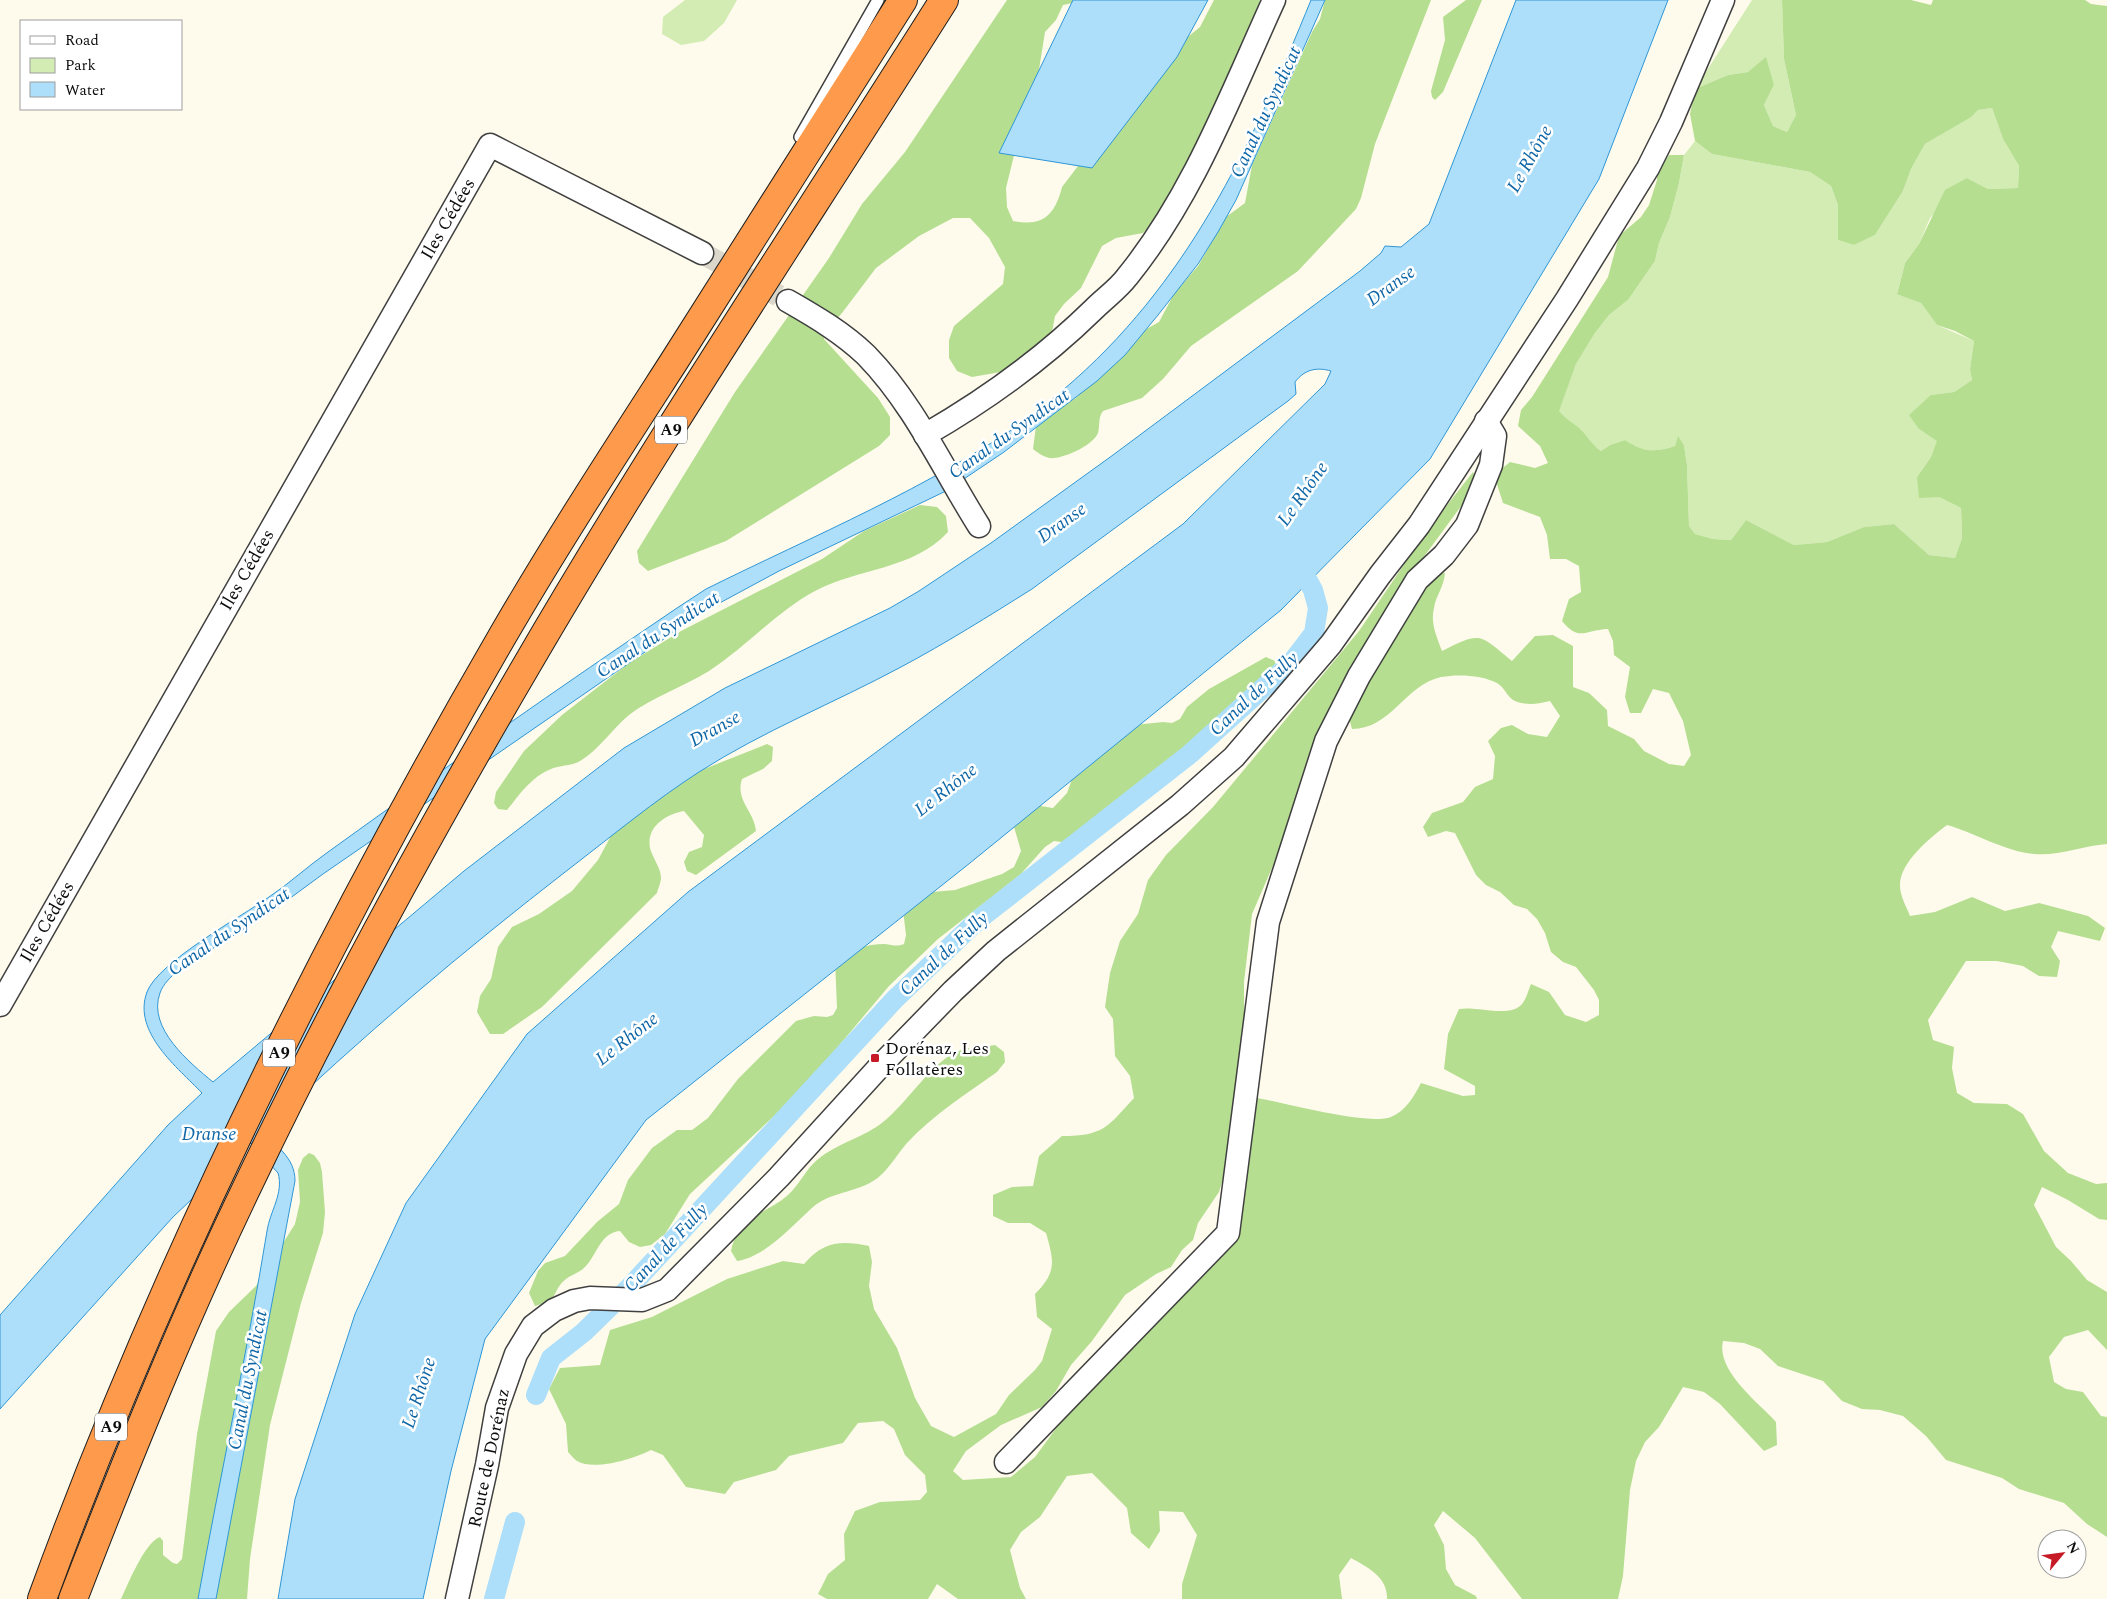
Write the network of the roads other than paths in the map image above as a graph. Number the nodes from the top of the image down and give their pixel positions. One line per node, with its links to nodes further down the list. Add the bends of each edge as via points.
1 (878, 0): 6 (lane)
2 (903, 0): 12 (highway, A9)
3 (944, 0): 17 (highway, A9, via 646,469 526,666 411,869 246,1188 157,1388)
4 (1274, 0): 11 (street, via 1173,211 1126,278 1062,341)
5 (1723, 0): 10 (street, via 1648,168 1567,300)
6 (795, 146)
7 (785, 163): 12 (lane)
8 (702, 253): 14 (street, Iles Cédées, via 490,145)
9 (788, 301): 11 (street, via 834,328 865,354 909,408)
10 (1486, 421): 15 (street, via 1495,436 1491,465 1467,525 1444,555 1417,580 1355,684 1326,741 1271,913 1254,1016 1228,1233); 18 (street, Route de Dorénaz, via 1419,525 1332,644 1234,757 1180,805 996,951 924,1020 780,1177 678,1281 660,1294 642,1300 590,1298 565,1305 542,1318 516,1354 496,1408 487,1465)
11 (930, 442): 13 (street)
12 (615, 453): 16 (highway, A9, via 505,631 382,852 282,1047 183,1257 113,1420)
13 (973, 517)
14 (2, 1000)
15 (1006, 1462)
16 (42, 1599)
17 (74, 1599)
18 (456, 1599)

